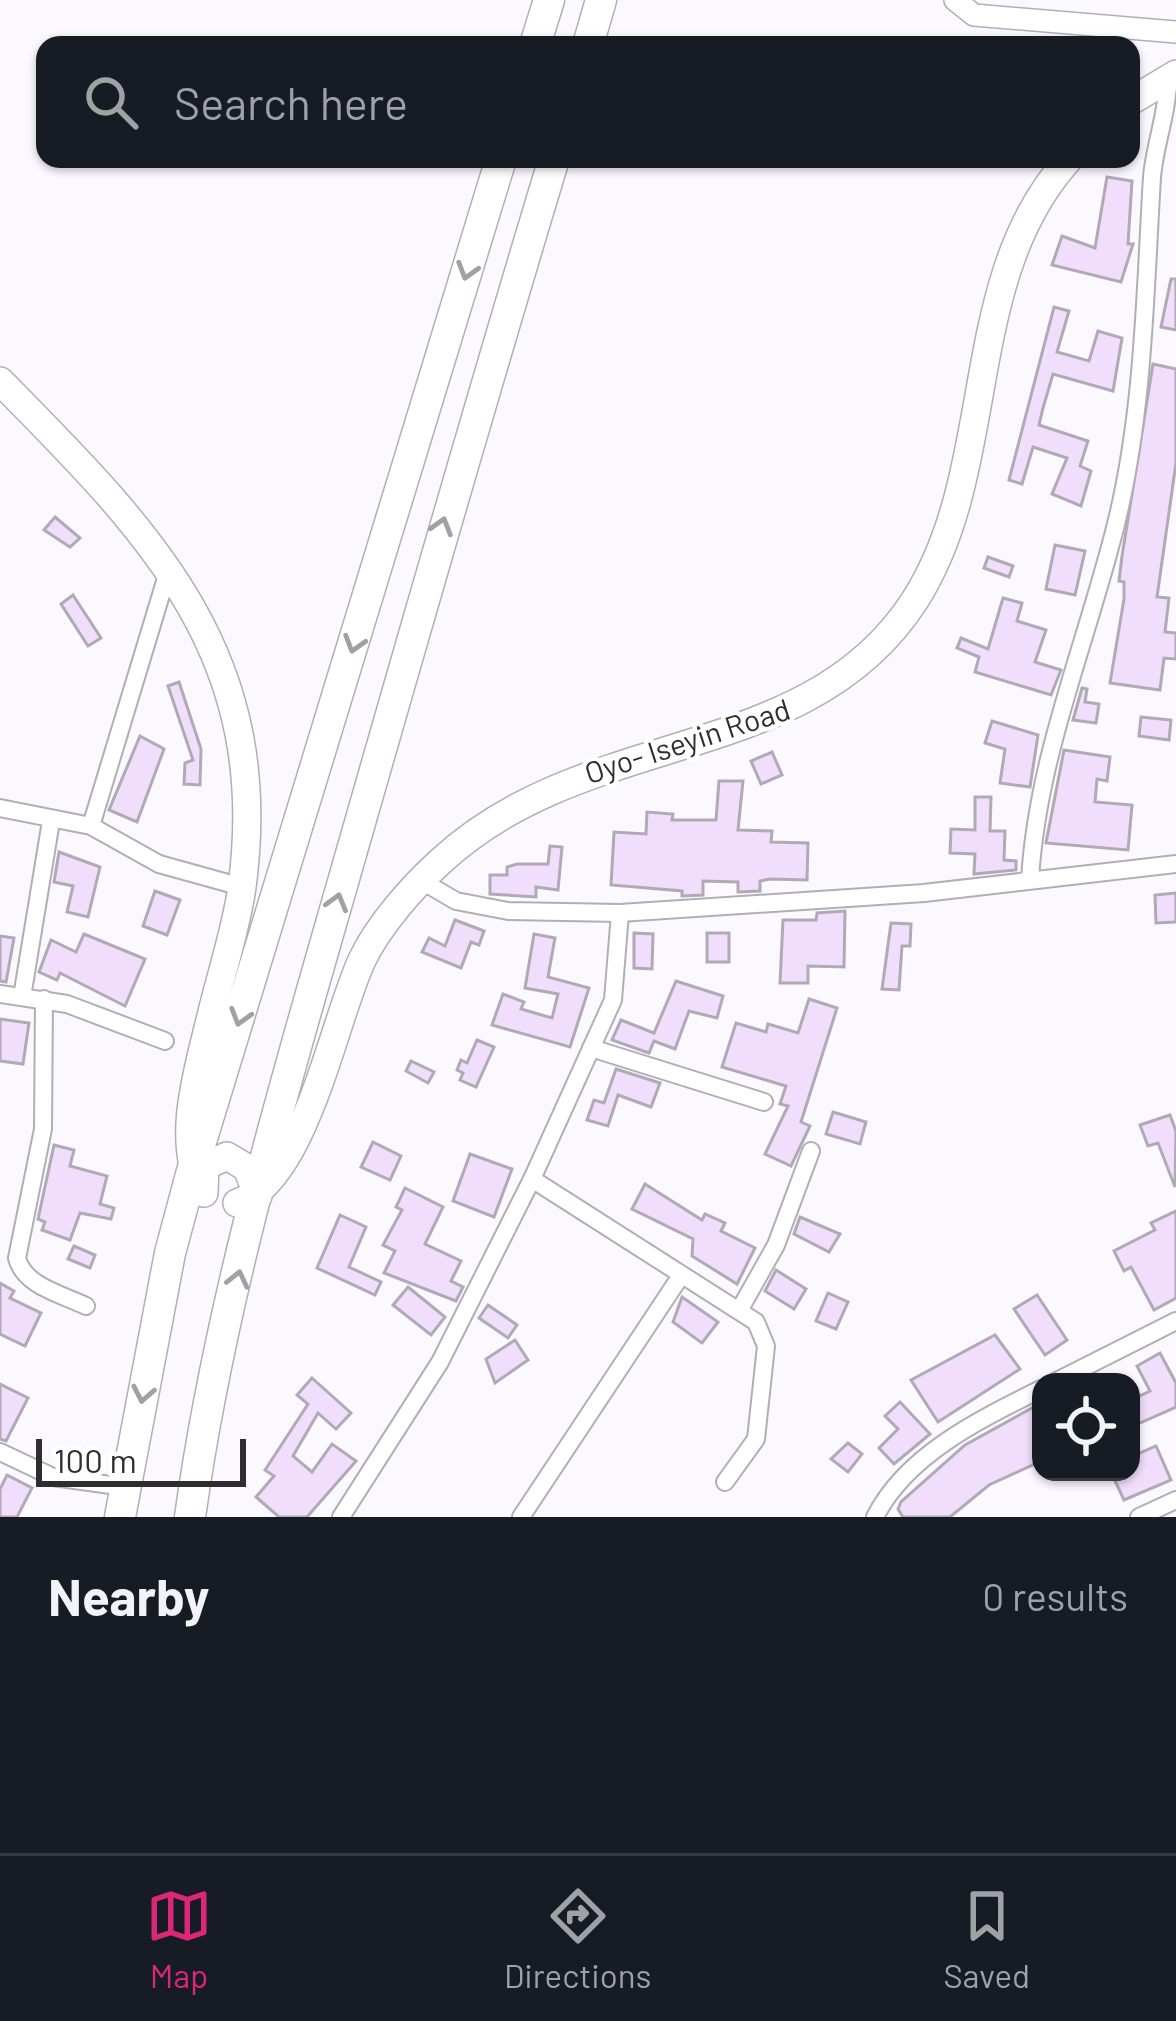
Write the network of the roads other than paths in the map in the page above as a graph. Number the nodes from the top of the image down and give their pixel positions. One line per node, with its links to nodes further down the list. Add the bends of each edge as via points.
1 (549, 0): 5 (highway)
2 (601, 0): 6 (highway)
3 (955, 0): 4 (street, via 974,15)
4 (1176, 32)
5 (538, 36)
6 (591, 36)
7 (1172, 76): 8 (main road); 18 (street, via 1155,148 1147,316 1118,517 1048,763)
8 (1140, 96)
9 (499, 168): 29 (highway, one-way to 29)
10 (551, 168): 29 (highway, one-way to 10)
11 (1062, 168): 19 (main road, Oyo- Iseyin Road, via 1030,212 1000,294 938,559 881,646 837,684 783,712 536,796 475,831)
12 (0, 381): 20 (main road, via 123,509 171,567 205,628 244,757)
13 (167, 574): 16 (street)
14 (0, 808): 15 (street)
15 (51, 821): 16 (street); 23 (street)
16 (91, 826): 20 (street, via 159,864)
17 (1176, 864): 18 (street)
18 (1030, 880): 21 (street)
19 (422, 881): 21 (street, via 456,901 508,910); 29 (main road, Oyo- Iseyin Road, via 364,954)
20 (242, 887): 29 (main road, via 193,1109)
21 (620, 913): 26 (street, via 613,1000)
22 (0, 994): 23 (street)
23 (22, 997): 24 (street)
24 (44, 999): 25 (street); 32 (street, via 44,1129 16,1258 33,1282)
25 (165, 1041)
26 (591, 1048): 27 (street); 30 (street)
27 (764, 1102)
28 (811, 1151): 33 (street, via 776,1245)
29 (233, 1170): 40 (highway, one-way to 40, via 170,1253); 41 (highway, one-way to 29)
30 (532, 1179): 31 (street); 42 (street, via 440,1362)
31 (680, 1277): 33 (street); 43 (street)
32 (86, 1306)
33 (740, 1309): 38 (street, via 766,1346 756,1439)
34 (1176, 1321): 35 (street)
35 (1073, 1373)
36 (1032, 1394): 44 (street, via 961,1430)
37 (0, 1452): 40 (street)
38 (724, 1482)
39 (1176, 1500): 45 (street)
40 (123, 1502)
41 (190, 1517)
42 (341, 1517)
43 (521, 1517)
44 (875, 1517)
45 (1138, 1517)

